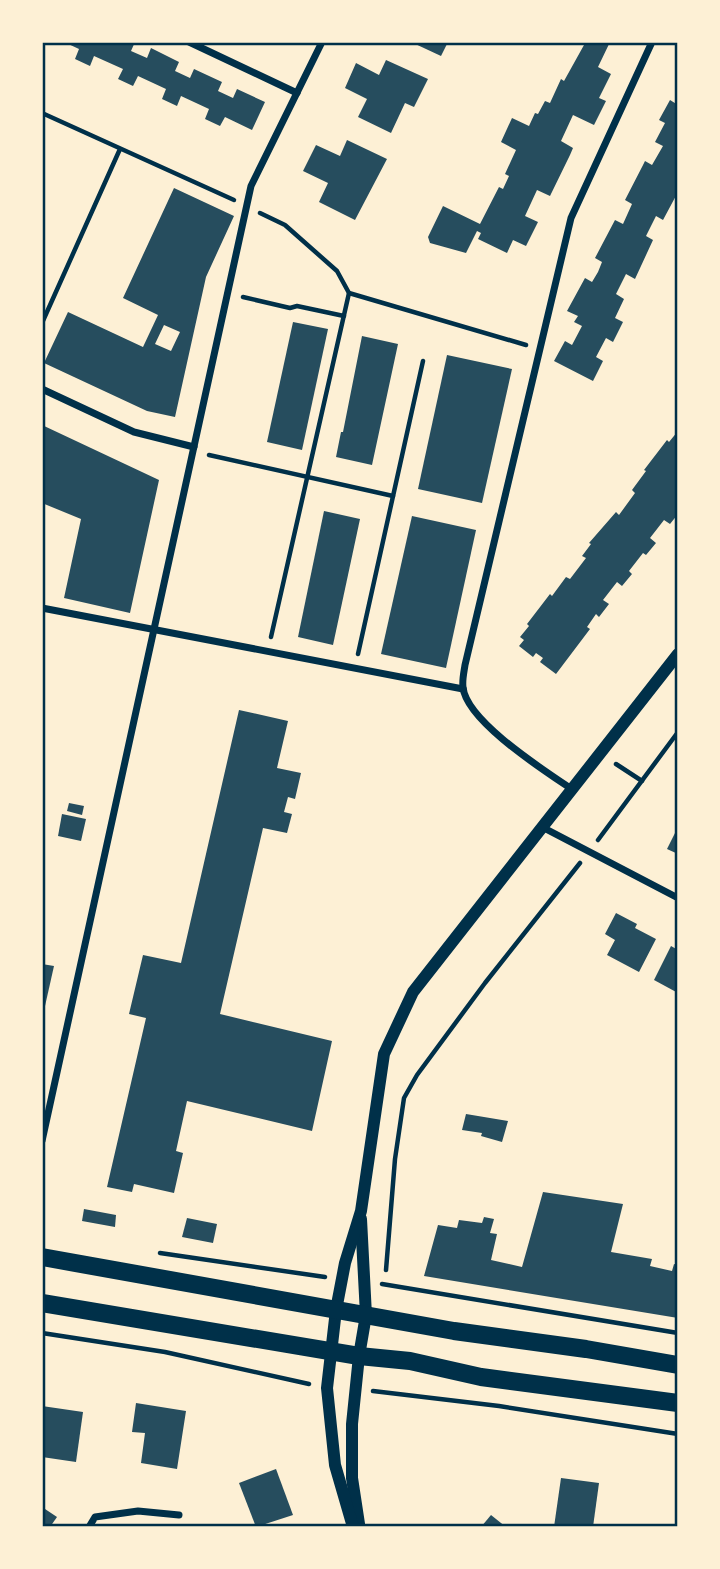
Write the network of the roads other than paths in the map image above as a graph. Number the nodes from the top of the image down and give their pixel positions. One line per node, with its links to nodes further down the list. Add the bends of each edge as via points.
1 (190, 42): 4 (street)
2 (322, 42): 4 (street)
3 (652, 42): 10 (street, via 571,218)
4 (297, 93): 6 (street, via 251,186)
5 (42, 389): 6 (street, via 134,432)
6 (194, 449): 8 (street)
7 (42, 608): 8 (street)
8 (154, 630): 10 (street); 14 (street)
9 (678, 654): 11 (street)
10 (463, 689): 11 (street, via 475,712 517,752)
11 (573, 790): 12 (street)
12 (542, 827): 13 (street); 15 (street, via 413,992 393,1031 377,1089)
13 (678, 898)
14 (42, 1141)
15 (361, 1211): 18 (street); 19 (street)
16 (42, 1257): 18 (main road)
17 (42, 1303): 20 (main road)
18 (336, 1310): 19 (main road); 20 (street)
19 (366, 1315): 21 (street); 22 (main road)
20 (332, 1351): 21 (main road); 26 (street, via 327,1388 335,1465)
21 (359, 1356): 23 (main road); 27 (street, via 352,1478)
22 (678, 1364)
23 (678, 1403)
24 (179, 1515): 25 (street, via 138,1511 95,1517)
25 (89, 1527)
26 (354, 1527)
27 (360, 1527)

